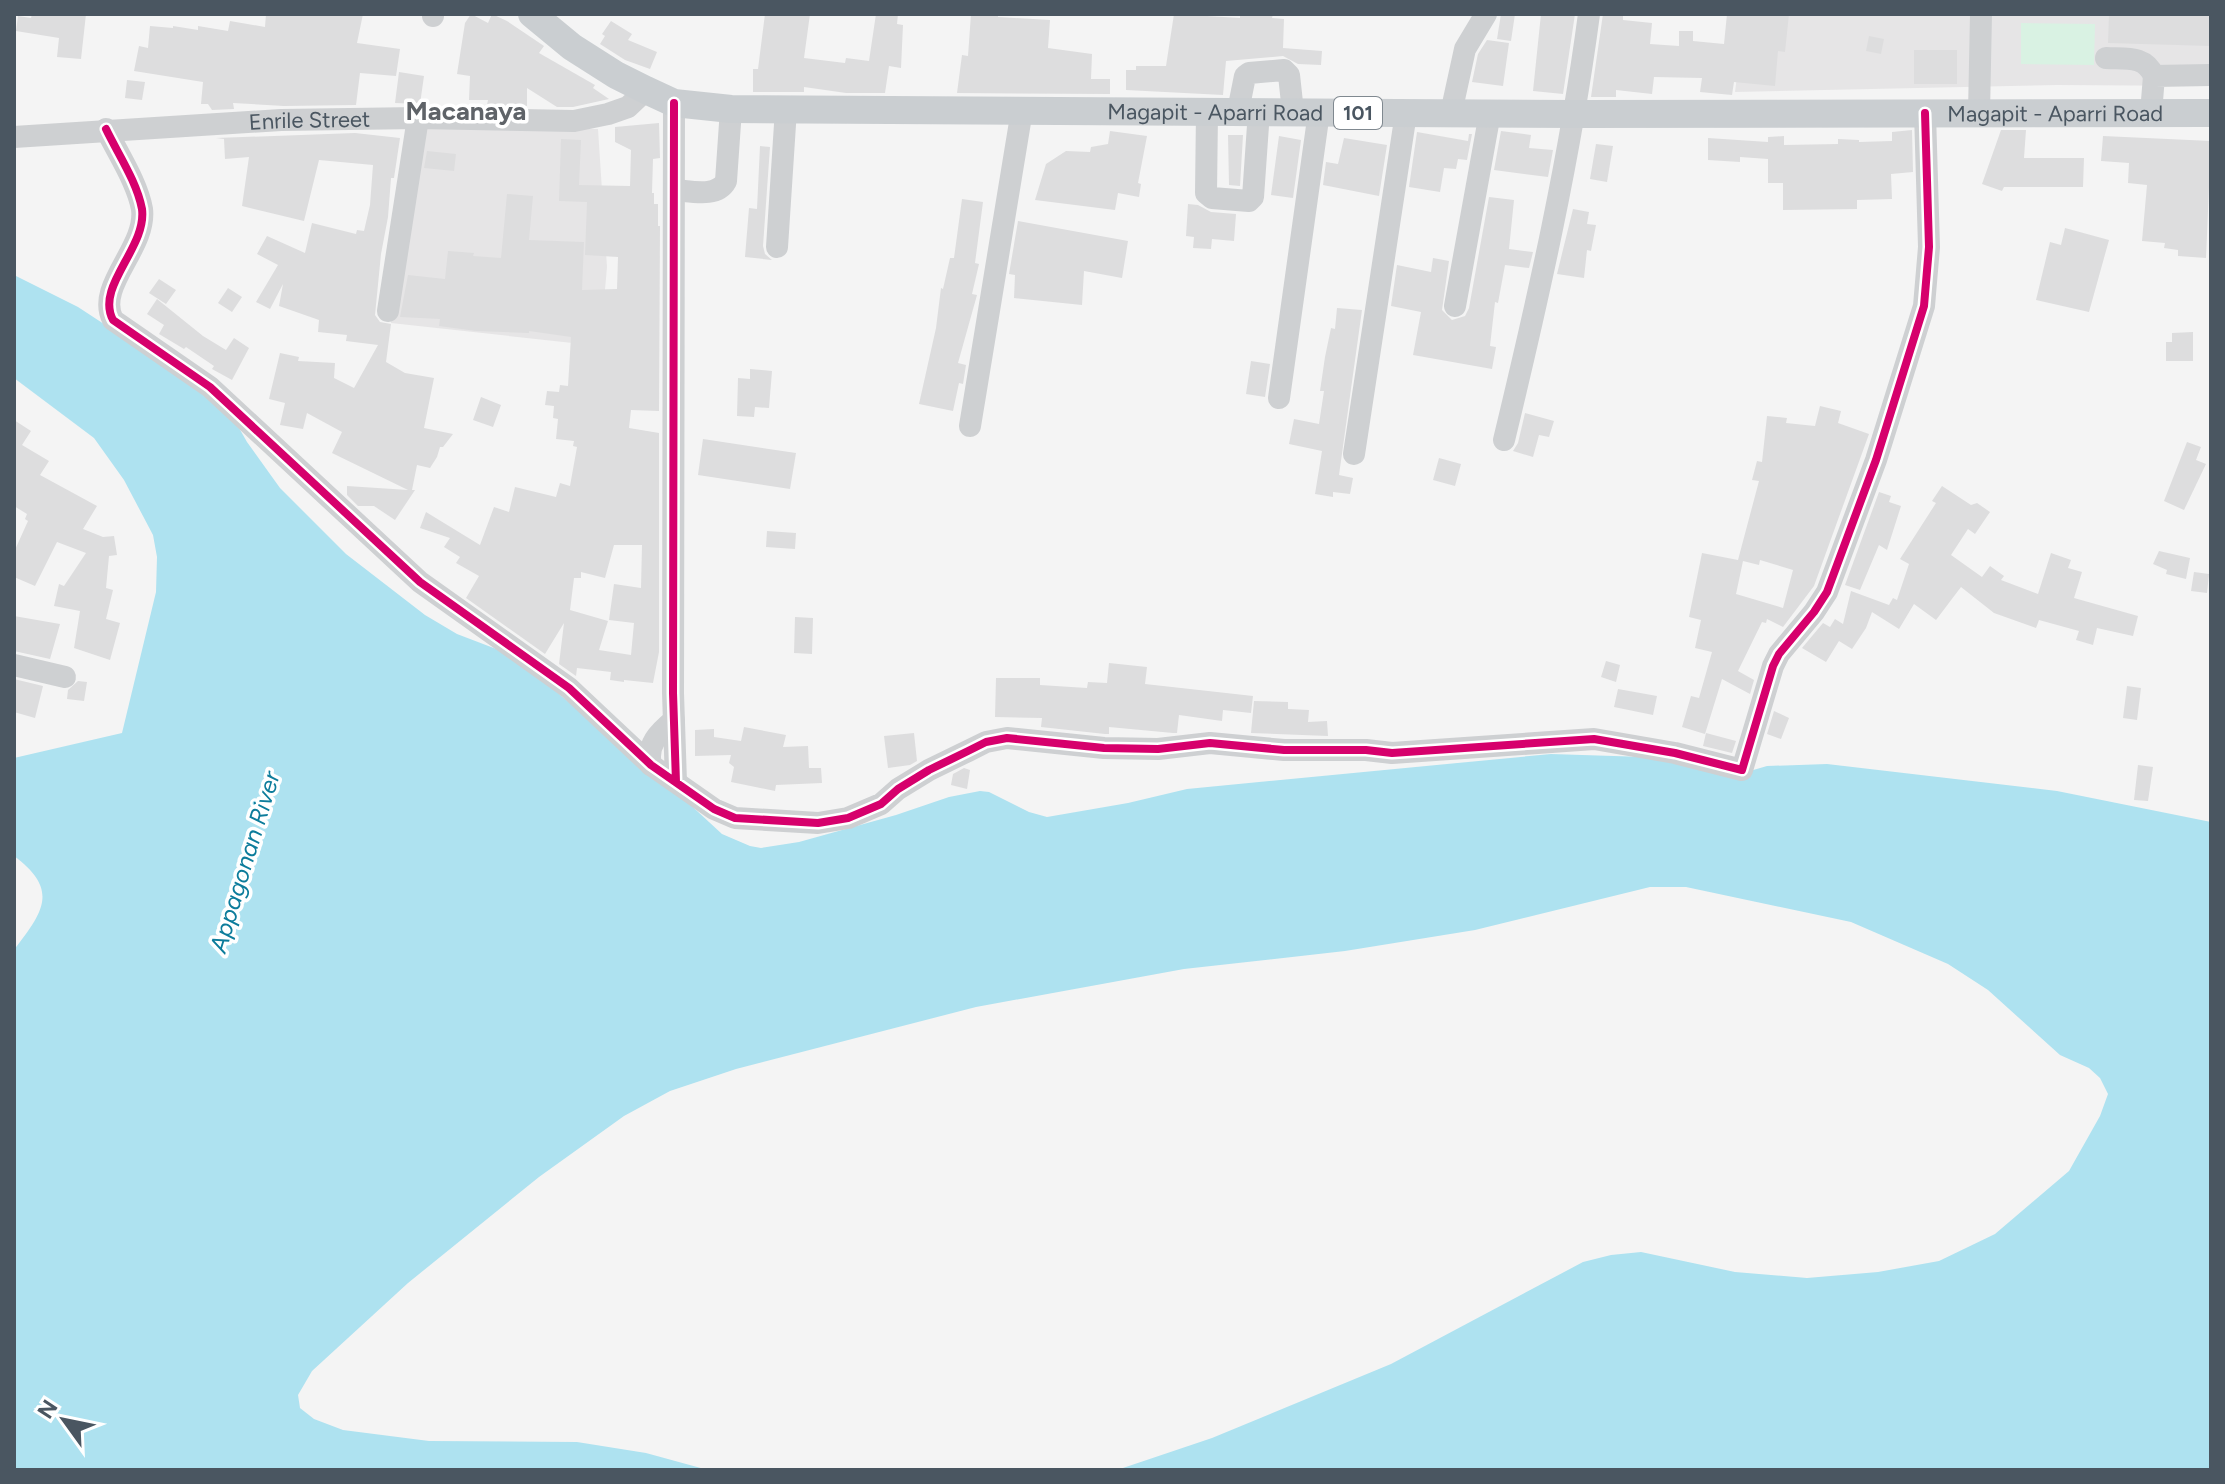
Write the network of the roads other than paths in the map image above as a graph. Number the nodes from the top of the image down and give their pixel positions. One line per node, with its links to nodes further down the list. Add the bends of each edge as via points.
1 (532, 14): 8 (main road, Magapit - Aparri Road / 101, via 572,47)
2 (1486, 14): 17 (street, via 1465,49)
3 (1589, 14): 23 (street)
4 (1981, 14): 20 (street)
5 (2106, 58): 7 (street, via 2140,59)
6 (2210, 75): 7 (street)
7 (2154, 76): 21 (street)
8 (646, 90): 9 (main road, Magapit - Aparri Road / 101); 24 (street, Enrile Street, via 628,107 574,121)
9 (674, 103): 10 (main road, Magapit - Aparri Road / 101); 27 (street)
10 (731, 109): 11 (main road, Magapit - Aparri Road / 101); 27 (street, via 722,188)
11 (786, 109): 12 (main road, Magapit - Aparri Road / 101); 28 (street)
12 (1022, 110): 14 (main road, Magapit - Aparri Road / 101); 32 (street)
13 (1248, 111): 14 (main road, Magapit - Aparri Road / 101); 14 (street, via 1253,197 1249,201 1206,193); 15 (main road, Magapit - Aparri Road / 101); 15 (street, via 1245,76 1284,70)
14 (1207, 112)
15 (1306, 112): 16 (main road, Magapit - Aparri Road / 101); 31 (street)
16 (1406, 113): 17 (main road, Magapit - Aparri Road / 101); 34 (street)
17 (1451, 113): 18 (main road, Magapit - Aparri Road / 101)
18 (1490, 113): 23 (main road, Magapit - Aparri Road / 101); 29 (street)
19 (1925, 113): 20 (main road, Magapit - Aparri Road / 101); 23 (main road, Magapit - Aparri Road / 101); 39 (street, via 1929,247 1924,306 1876,460 1827,592 1773,666 1742,770 1594,739 1392,753 1210,743 1104,748 1007,738 986,742 929,770 881,804 818,823 735,818)
20 (1979, 113): 21 (main road, Magapit - Aparri Road / 101)
21 (2151, 113): 22 (main road, Magapit - Aparri Road / 101)
22 (2211, 113)
23 (1576, 114): 33 (street)
24 (418, 118): 25 (street, Enrile Street); 30 (street)
25 (106, 129): 26 (street, Enrile Street); 38 (street, via 142,209 137,239 108,298 113,320 210,387 420,582 569,688)
26 (14, 137)
27 (674, 190): 37 (street)
28 (777, 247)
29 (1455, 306)
30 (388, 311)
31 (1279, 398)
32 (970, 426)
33 (1504, 440)
34 (1354, 454)
35 (14, 665): 36 (street)
36 (65, 677)
37 (674, 720): 38 (street, via 651,747); 39 (street)
38 (651, 765): 39 (street)
39 (676, 782)

